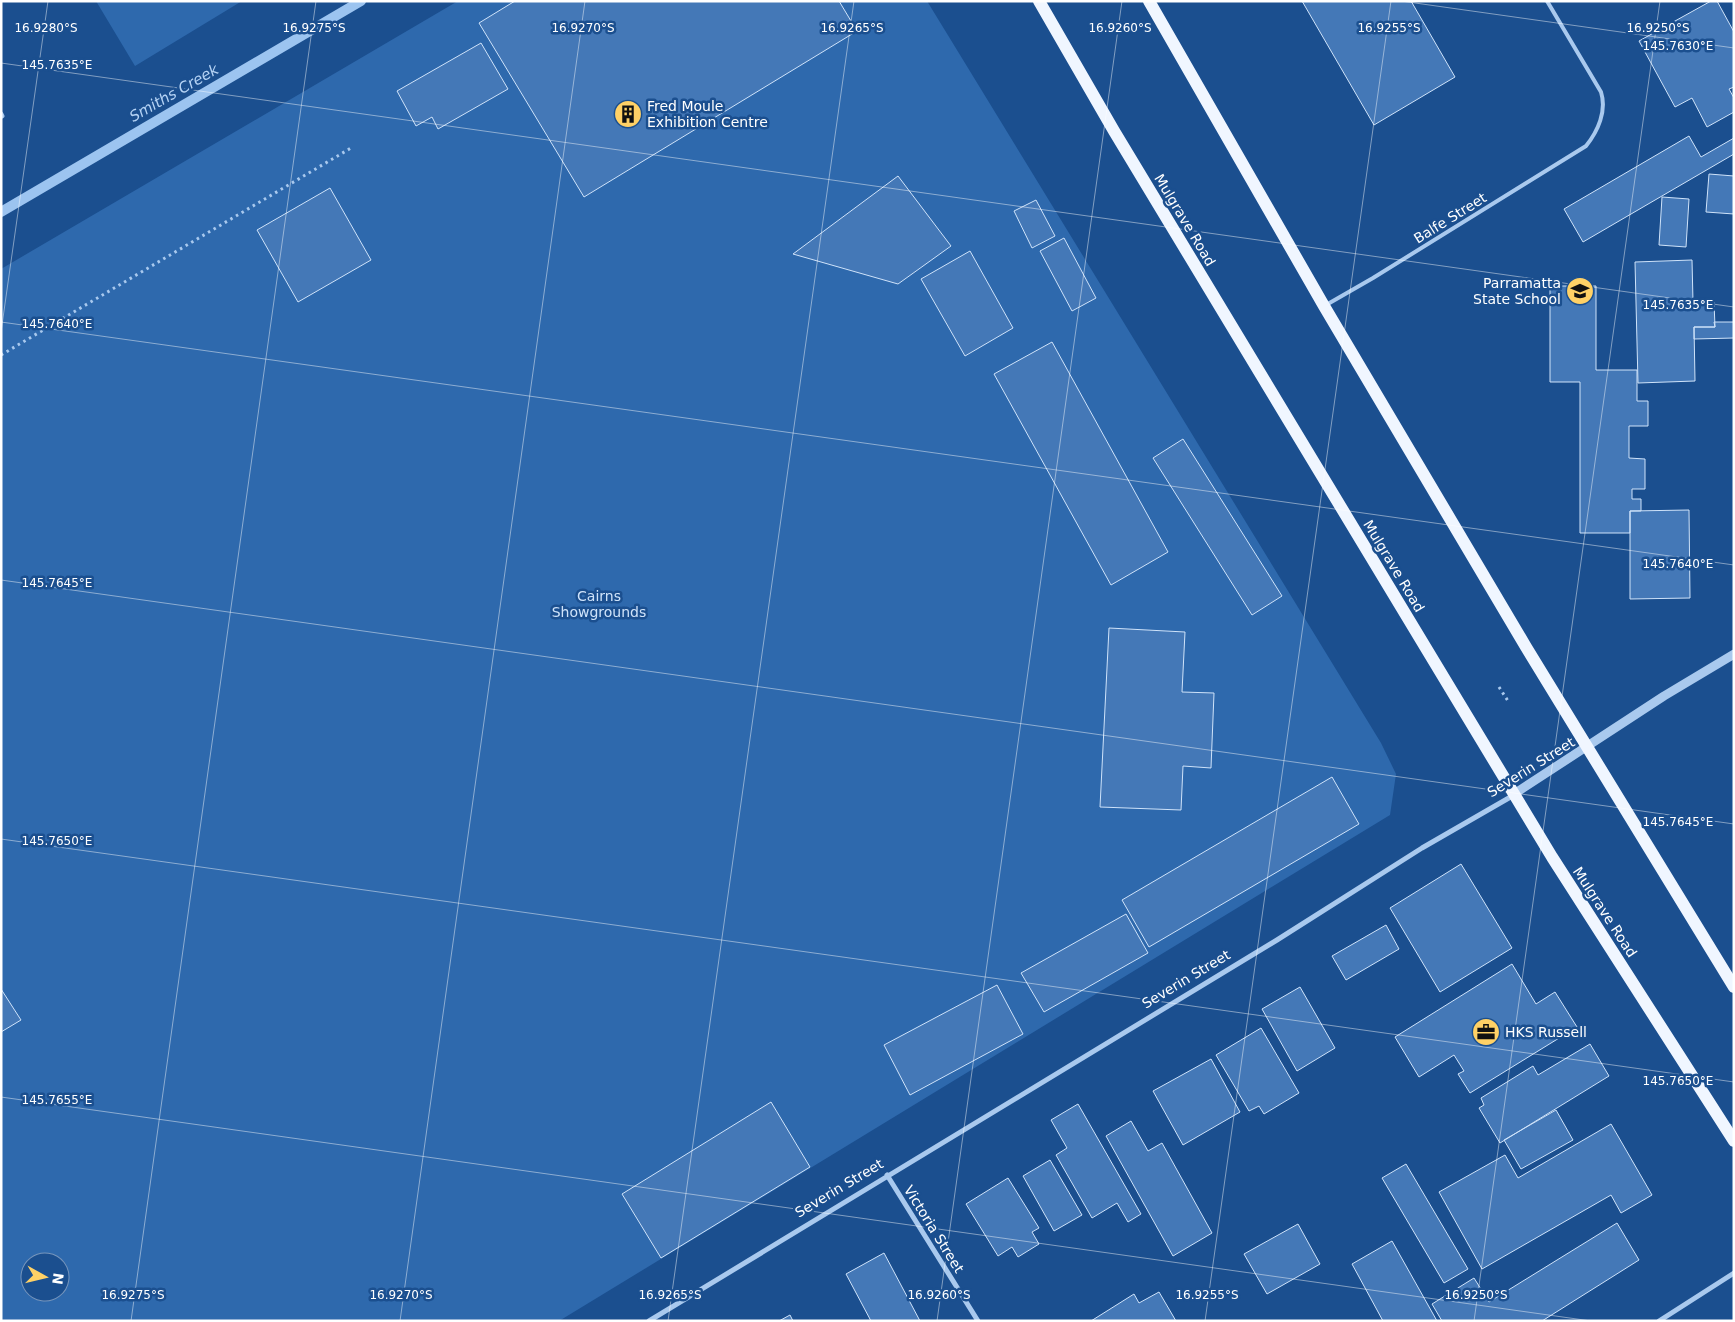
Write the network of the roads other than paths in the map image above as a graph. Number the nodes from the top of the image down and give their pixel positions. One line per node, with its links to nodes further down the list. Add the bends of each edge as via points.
1 (1038, 1): 7 (main road, Mulgrave Road)
2 (1149, 1): 4 (main road)
3 (1547, 1): 4 (lane, Balfe Street, via 1601,92 1600,122 1594,136 1586,146)
4 (1324, 306): 6 (main road)
5 (1734, 654): 6 (street, Severin Street)
6 (1588, 747): 7 (street, Severin Street); 8 (main road)
7 (1514, 794): 9 (main road, Mulgrave Road); 10 (street, Severin Street)
8 (1734, 987)
9 (1734, 1141)
10 (887, 1175): 12 (street, Severin Street); 13 (street, Victoria Street)
11 (1734, 1273): 14 (street)
12 (649, 1321)
13 (978, 1321)
14 (1659, 1321)

